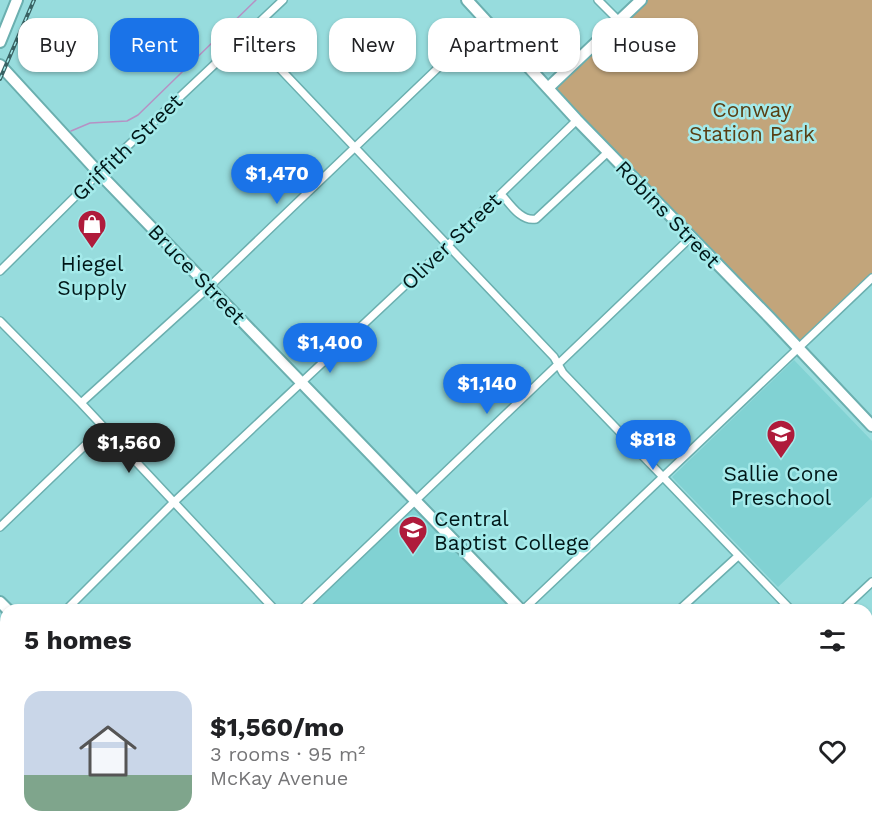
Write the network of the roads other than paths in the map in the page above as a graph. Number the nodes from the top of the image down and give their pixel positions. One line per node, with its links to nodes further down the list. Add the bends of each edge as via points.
1 (17, 0): 10 (street)
2 (282, 0): 6 (street, Griffith Street)
3 (466, 0): 7 (street, Robins Street)
4 (598, 0): 8 (street)
5 (641, 0): 9 (street)
6 (263, 18)
7 (484, 18)
8 (616, 18)
9 (622, 18)
10 (0, 42)
11 (592, 46): 17 (street)
12 (0, 65): 21 (street, Bruce Street)
13 (211, 68): 21 (street, Griffith Street)
14 (283, 72): 19 (street)
15 (434, 72): 19 (street)
16 (533, 72): 17 (street, Robins Street)
17 (548, 88): 18 (street, Robins Street)
18 (577, 120): 20 (street, Robins Street); 22 (street, Oliver Street)
19 (355, 147): 24 (street); 27 (street)
20 (608, 152): 22 (street, via 536,219 522,216); 23 (street, Robins Street)
21 (99, 173): 25 (street, Griffith Street); 27 (street, Bruce Street)
22 (501, 194): 24 (street, Oliver Street)
23 (690, 238): 29 (street, Robins Street); 30 (street)
24 (448, 245): 30 (street); 31 (street, Oliver Street)
25 (0, 271)
26 (872, 278): 29 (street)
27 (209, 287): 31 (street, Bruce Street); 32 (street)
28 (0, 321): 32 (street)
29 (798, 347): 33 (street, Robins Street); 35 (street)
30 (558, 364): 35 (street); 36 (street)
31 (302, 383): 36 (street, Bruce Street); 37 (street, Oliver Street)
32 (81, 403): 34 (street)
33 (872, 426)
34 (103, 428): 37 (street); 38 (street)
35 (663, 478): 39 (street); 45 (street)
36 (415, 500): 43 (street); 44 (street, Bruce Street)
37 (174, 502): 41 (street, Oliver Street); 42 (street)
38 (0, 527)
39 (738, 556): 46 (street); 47 (street)
40 (872, 582): 48 (street)
41 (72, 604)
42 (269, 604)
43 (307, 604)
44 (516, 604)
45 (528, 604)
46 (685, 604)
47 (785, 604)
48 (848, 604)

